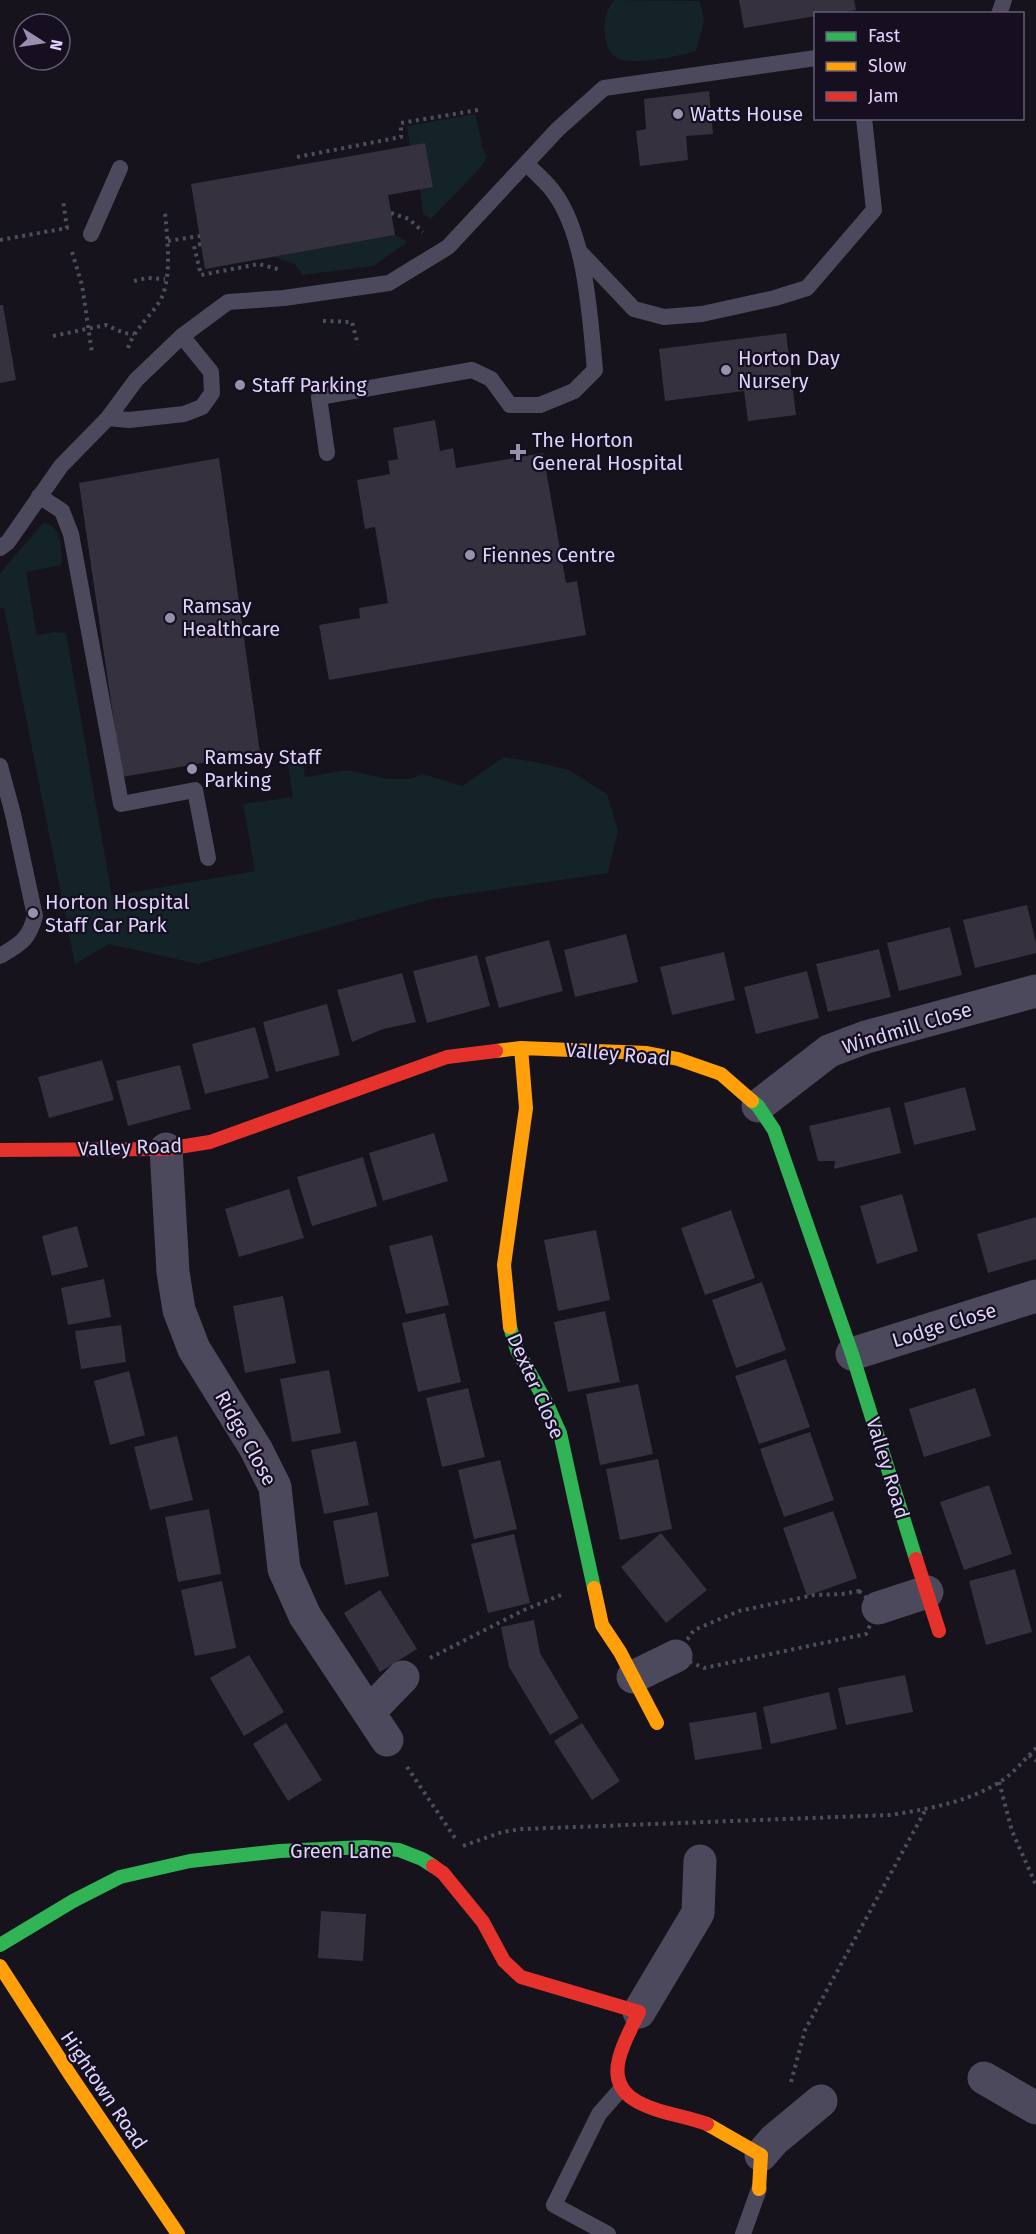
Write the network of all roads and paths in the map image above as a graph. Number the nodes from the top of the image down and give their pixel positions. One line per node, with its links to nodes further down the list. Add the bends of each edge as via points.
1 (814, 58): 5 (lane, via 603,88)
2 (478, 110): 4 (path, via 401,123 401,137)
3 (864, 120): 19 (lane, via 874,210 807,288 713,312 664,317 634,309)
4 (297, 157)
5 (527, 164): 19 (lane, via 556,194 574,231); 26 (lane, via 448,248 388,284 228,302)
6 (120, 168): 11 (lane)
7 (63, 200): 10 (path)
8 (165, 212): 16 (path)
9 (391, 213): 13 (path, via 409,219)
10 (67, 228): 14 (path); 15 (path)
11 (91, 234)
12 (200, 236): 16 (path)
13 (426, 236)
14 (68, 239)
15 (0, 240)
16 (168, 241): 21 (path)
17 (201, 244): 20 (path, via 194,246 201,275 259,264)
18 (71, 248): 23 (path)
19 (578, 250): 30 (lane, via 589,306 595,370 574,391 540,405 510,405 491,379 472,369 319,397)
20 (289, 272)
21 (165, 279): 22 (path); 24 (path, via 162,297)
22 (134, 281)
23 (88, 329): 24 (path, via 105,325); 25 (path); 28 (path)
24 (134, 334): 27 (path)
25 (53, 336)
26 (182, 336): 29 (lane, via 136,380); 29 (lane, via 211,372 212,393 202,407 184,414 129,420)
27 (128, 348)
28 (92, 353)
29 (108, 418): 31 (lane, via 61,466)
30 (327, 453)
31 (39, 496): 32 (lane); 34 (lane, via 62,511 70,534 121,804 195,790)
32 (0, 548)
33 (0, 766): 35 (lane, via 35,916 32,931)
34 (207, 858)
35 (0, 956)
36 (1036, 991): 38 (street, Windmill Close, via 866,1037 829,1052)
37 (521, 1048): 38 (street, Valley Road, via 647,1053 678,1059 721,1074); 39 (street, Valley Road, via 447,1057 210,1142); 50 (street, Dexter Close, via 526,1108 504,1265 508,1319 517,1350 560,1433 602,1625)
38 (758, 1106): 42 (street, Valley Road, via 774,1130)
39 (166, 1149): 40 (street, Valley Road); 51 (street, Ridge Close, via 179,1310 194,1349 275,1487 284,1569 304,1617)
40 (0, 1150)
41 (1036, 1296): 42 (street, Lodge Close)
42 (852, 1354): 43 (street, Valley Road)
43 (927, 1593): 45 (street); 46 (street, Valley Road)
44 (563, 1594): 47 (path)
45 (878, 1608): 48 (path, via 866,1634 704,1668); 48 (path, via 860,1591 814,1595 739,1611 694,1630)
46 (939, 1631)
47 (438, 1652)
48 (676, 1656): 50 (street)
49 (403, 1677): 51 (street)
50 (633, 1677): 52 (street, Dexter Close)
51 (369, 1712): 53 (street, Ridge Close)
52 (657, 1723)
53 (387, 1740): 58 (path, via 461,1847 522,1829 890,1815)
54 (1036, 1748): 55 (path)
55 (1029, 1755): 56 (path); 57 (path)
56 (1036, 1761)
57 (999, 1782): 58 (path, via 965,1799); 60 (path, via 1012,1831)
58 (926, 1809): 65 (path, via 805,2030)
59 (700, 1861): 63 (street, via 698,1913)
60 (1036, 1885)
61 (0, 1945): 63 (street, Green Lane, via 120,1877 190,1861 280,1851 365,1847 399,1850 443,1873 483,1922 504,1961 521,1977)
62 (0, 1966): 71 (street, Hightown Road)
63 (639, 2012): 66 (street, via 620,2056 617,2076)
64 (984, 2078): 68 (street)
65 (790, 2085)
66 (621, 2089): 69 (street, via 634,2101 712,2126); 72 (lane, via 598,2114 554,2205)
67 (821, 2101): 69 (street)
68 (1036, 2108)
69 (762, 2155): 70 (street)
70 (759, 2188): 73 (lane)
71 (178, 2234)
72 (608, 2234)
73 (743, 2234)

